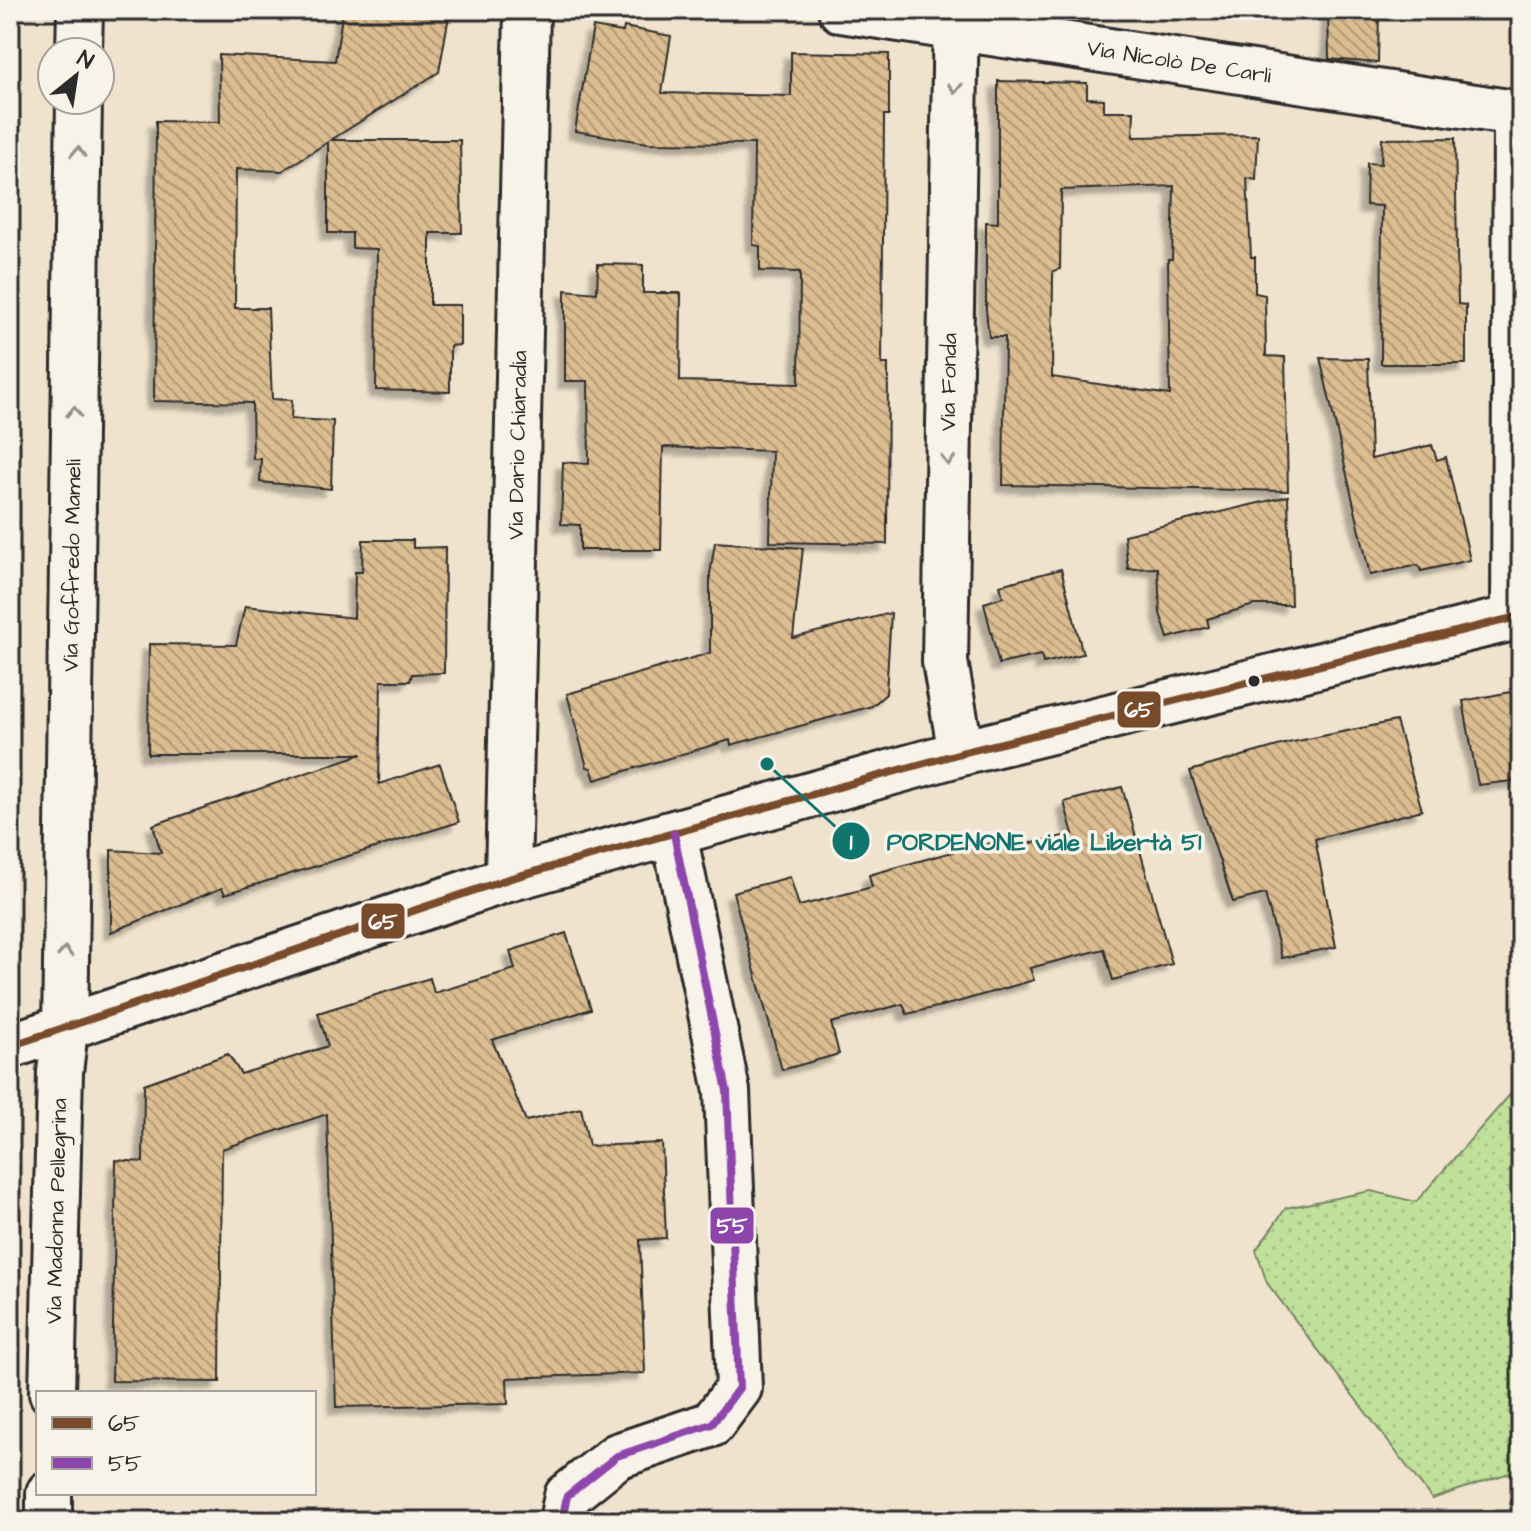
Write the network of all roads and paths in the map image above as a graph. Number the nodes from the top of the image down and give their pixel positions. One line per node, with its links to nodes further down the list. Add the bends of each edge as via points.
1 (80, 10): 5 (street)
2 (527, 10): 11 (street, Via Dario Chiaradia)
3 (841, 10): 4 (street, Via Nicolò De Carli)
4 (956, 20): 6 (street, Via Nicolò De Carli); 9 (street, Via Fonda, one-way to 9, via 945,662)
5 (79, 36)
6 (1518, 113): 8 (street, Via Nicolò De Carli)
7 (79, 116): 12 (street, Via Goffredo Mameli, one-way to 7)
8 (1518, 617): 9 (street)
9 (961, 753): 10 (street)
10 (674, 834): 11 (street); 17 (street, via 727,1091 739,1388 712,1424 617,1456 567,1496)
11 (508, 879): 12 (street)
12 (65, 1030): 13 (street); 14 (street, Via Madonna Pellegrina)
13 (10, 1046)
14 (52, 1391)
15 (49, 1495): 16 (street)
16 (49, 1521)
17 (562, 1521)

